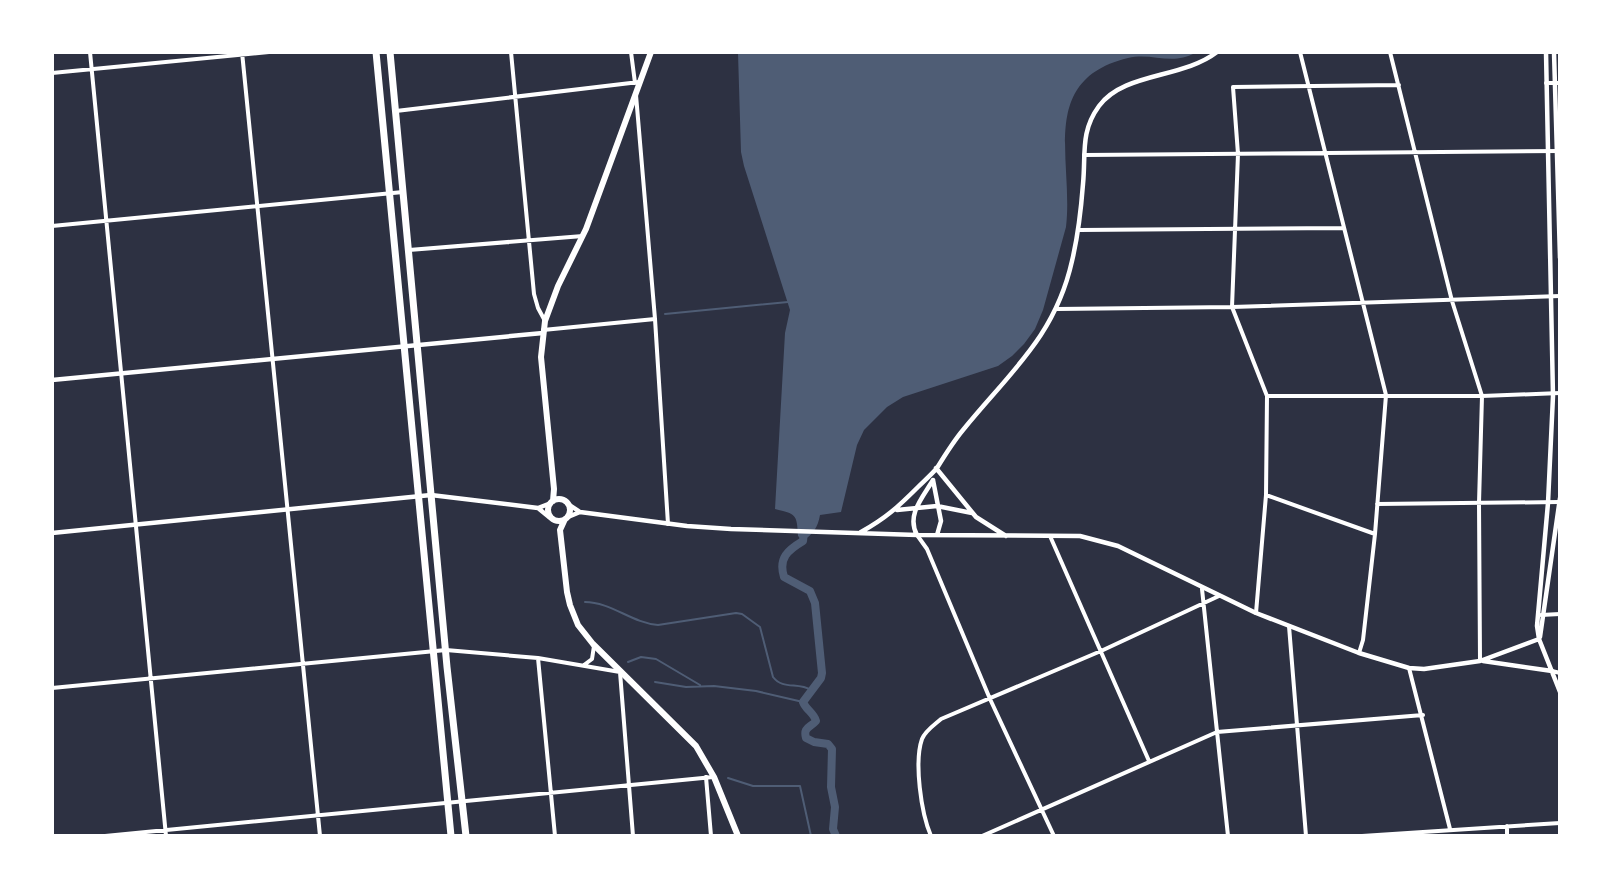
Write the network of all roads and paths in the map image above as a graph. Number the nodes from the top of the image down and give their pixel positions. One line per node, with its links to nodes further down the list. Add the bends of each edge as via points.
1 (90, 52): 14 (street)
2 (269, 52): 13 (street)
3 (376, 52): 31 (highway)
4 (390, 52): 23 (highway)
5 (511, 52): 22 (street)
6 (632, 52): 16 (street)
7 (651, 52): 16 (main road)
8 (1217, 52): 29 (street, via 1196,66 1130,84 1108,96 1088,123)
9 (1300, 52): 20 (street)
10 (1390, 52): 19 (street)
11 (1546, 52): 17 (street)
12 (1554, 52): 18 (street)
13 (242, 54): 14 (street); 32 (street)
14 (91, 69): 15 (street); 33 (street)
15 (52, 73)
16 (637, 83): 21 (main road); 22 (street)
17 (1546, 83): 18 (street); 25 (street)
18 (1557, 83): 24 (street)
19 (1399, 85): 20 (street); 26 (street)
20 (1308, 86): 27 (street, via 1233,87); 28 (street)
21 (636, 92): 38 (main road); 48 (street)
22 (515, 96): 23 (street); 39 (street)
23 (395, 111): 30 (highway)
24 (1558, 151): 25 (street); 41 (street)
25 (1548, 152): 26 (street); 42 (street)
26 (1414, 153): 28 (street); 44 (street)
27 (1238, 154): 28 (street); 29 (street); 37 (street)
28 (1325, 154): 35 (street)
29 (1084, 155): 36 (street)
30 (403, 192): 31 (street); 40 (highway)
31 (389, 194): 32 (street); 52 (highway)
32 (258, 207): 33 (street); 53 (street)
33 (106, 221): 34 (street); 54 (street)
34 (52, 226)
35 (1344, 228): 37 (street); 45 (street)
36 (1078, 230): 37 (street); 47 (street)
37 (1235, 231): 46 (street)
38 (583, 236): 39 (street); 49 (main road)
39 (529, 240): 40 (street); 49 (street, via 534,294)
40 (408, 250): 51 (highway)
41 (1560, 258)
42 (1551, 296): 43 (street); 44 (street); 56 (street)
43 (1560, 296)
44 (1452, 301): 45 (street); 60 (street)
45 (1362, 303): 46 (street); 58 (street)
46 (1232, 307): 47 (street); 59 (street)
47 (1057, 309): 61 (street, via 1026,358 961,432)
48 (655, 319): 50 (street); 82 (street)
49 (545, 321): 50 (main road)
50 (543, 332): 51 (street); 63 (main road, via 541,357)
51 (417, 345): 52 (street); 64 (highway)
52 (405, 346): 53 (street); 66 (highway)
53 (273, 359): 54 (street); 76 (street)
54 (121, 373): 55 (street); 83 (street)
55 (52, 380)
56 (1553, 393): 57 (street); 60 (street); 71 (street)
57 (1560, 393)
58 (1386, 395): 59 (street); 60 (street); 72 (street)
59 (1267, 396): 65 (street)
60 (1482, 396): 70 (street)
61 (936, 468): 62 (street); 77 (street); 79 (street)
62 (933, 480): 73 (street); 74 (street)
63 (554, 489): 68 (main road); 69 (main road)
64 (431, 495): 66 (street); 75 (street); 101 (highway)
65 (1266, 495): 87 (street); 95 (street)
66 (418, 497): 76 (street); 102 (highway)
67 (1559, 501): 71 (street); 97 (street)
68 (552, 502): 69 (main road); 75 (street); 80 (main road, via 548,509)
69 (565, 502): 78 (street); 81 (main road, via 570,510)
70 (1479, 503): 71 (street); 72 (street); 106 (street)
71 (1548, 503): 97 (street)
72 (1377, 504): 87 (street)
73 (937, 506): 74 (street); 79 (street); 89 (street, via 941,521)
74 (917, 507): 77 (street); 88 (street, via 912,520)
75 (538, 508): 80 (street)
76 (288, 510): 83 (street); 107 (street)
77 (896, 510): 86 (street)
78 (580, 512): 81 (street); 82 (street)
79 (972, 513): 91 (street)
80 (551, 518): 81 (main road, via 559,522); 84 (main road)
81 (567, 518): 84 (main road)
82 (668, 524): 86 (street)
83 (136, 525): 85 (street); 113 (street)
84 (560, 530): 100 (main road, via 570,605 578,625)
85 (52, 533)
86 (859, 533): 88 (street)
87 (1375, 534): 104 (street)
88 (917, 535): 89 (street); 116 (street, via 924,542)
89 (936, 535): 91 (street)
90 (1050, 535): 91 (street); 92 (street, via 1080,536 1119,546); 103 (street)
91 (1006, 536)
92 (1202, 589): 93 (street); 94 (street)
93 (1219, 596): 94 (street); 95 (street)
94 (1203, 605): 103 (street); 119 (street)
95 (1256, 613): 98 (street)
96 (1560, 614): 97 (street)
97 (1540, 615): 99 (street)
98 (1289, 626): 104 (street); 118 (street)
99 (1539, 639): 106 (street); 111 (street)
100 (594, 646): 108 (street, via 592,659); 110 (main road)
101 (446, 650): 102 (street); 105 (street); 125 (highway)
102 (433, 651): 107 (street); 126 (highway)
103 (1101, 651): 116 (street); 120 (street)
104 (1359, 653): 109 (street)
105 (538, 658): 108 (street); 124 (street)
106 (1480, 661): 109 (street); 111 (street)
107 (303, 663): 113 (street); 128 (street)
108 (583, 666): 110 (street)
109 (1409, 668): 117 (street)
110 (620, 672): 122 (main road, via 692,742); 123 (street)
111 (1552, 672): 112 (street); 115 (street)
112 (1560, 673)
113 (150, 678): 114 (street); 132 (street)
114 (52, 688)
115 (1560, 692)
116 (990, 699): 127 (street); 143 (street, via 941,719 922,739 919,786)
117 (1423, 715): 118 (street); 131 (street)
118 (1297, 724): 119 (street); 147 (street)
119 (1216, 732): 120 (street); 146 (street)
120 (1149, 761): 127 (street)
121 (706, 777): 122 (street); 123 (street); 141 (street)
122 (714, 777): 142 (main road)
123 (628, 785): 124 (street); 140 (street)
124 (550, 793): 125 (street); 139 (street)
125 (462, 802): 126 (street); 138 (highway)
126 (447, 804): 128 (street); 137 (highway)
127 (1043, 810): 144 (street); 145 (street)
128 (318, 816): 132 (street); 136 (street)
129 (1560, 823): 130 (street)
130 (1507, 826): 131 (street); 149 (street)
131 (1450, 829): 133 (street)
132 (165, 830): 134 (street); 135 (street)
133 (1370, 835): 148 (street)
134 (105, 836)
135 (166, 836)
136 (320, 836)
137 (451, 836)
138 (466, 836)
139 (555, 836)
140 (633, 836)
141 (711, 836)
142 (738, 836)
143 (931, 836)
144 (982, 836)
145 (1054, 836)
146 (1228, 836)
147 (1306, 836)
148 (1362, 836)
149 (1508, 836)

